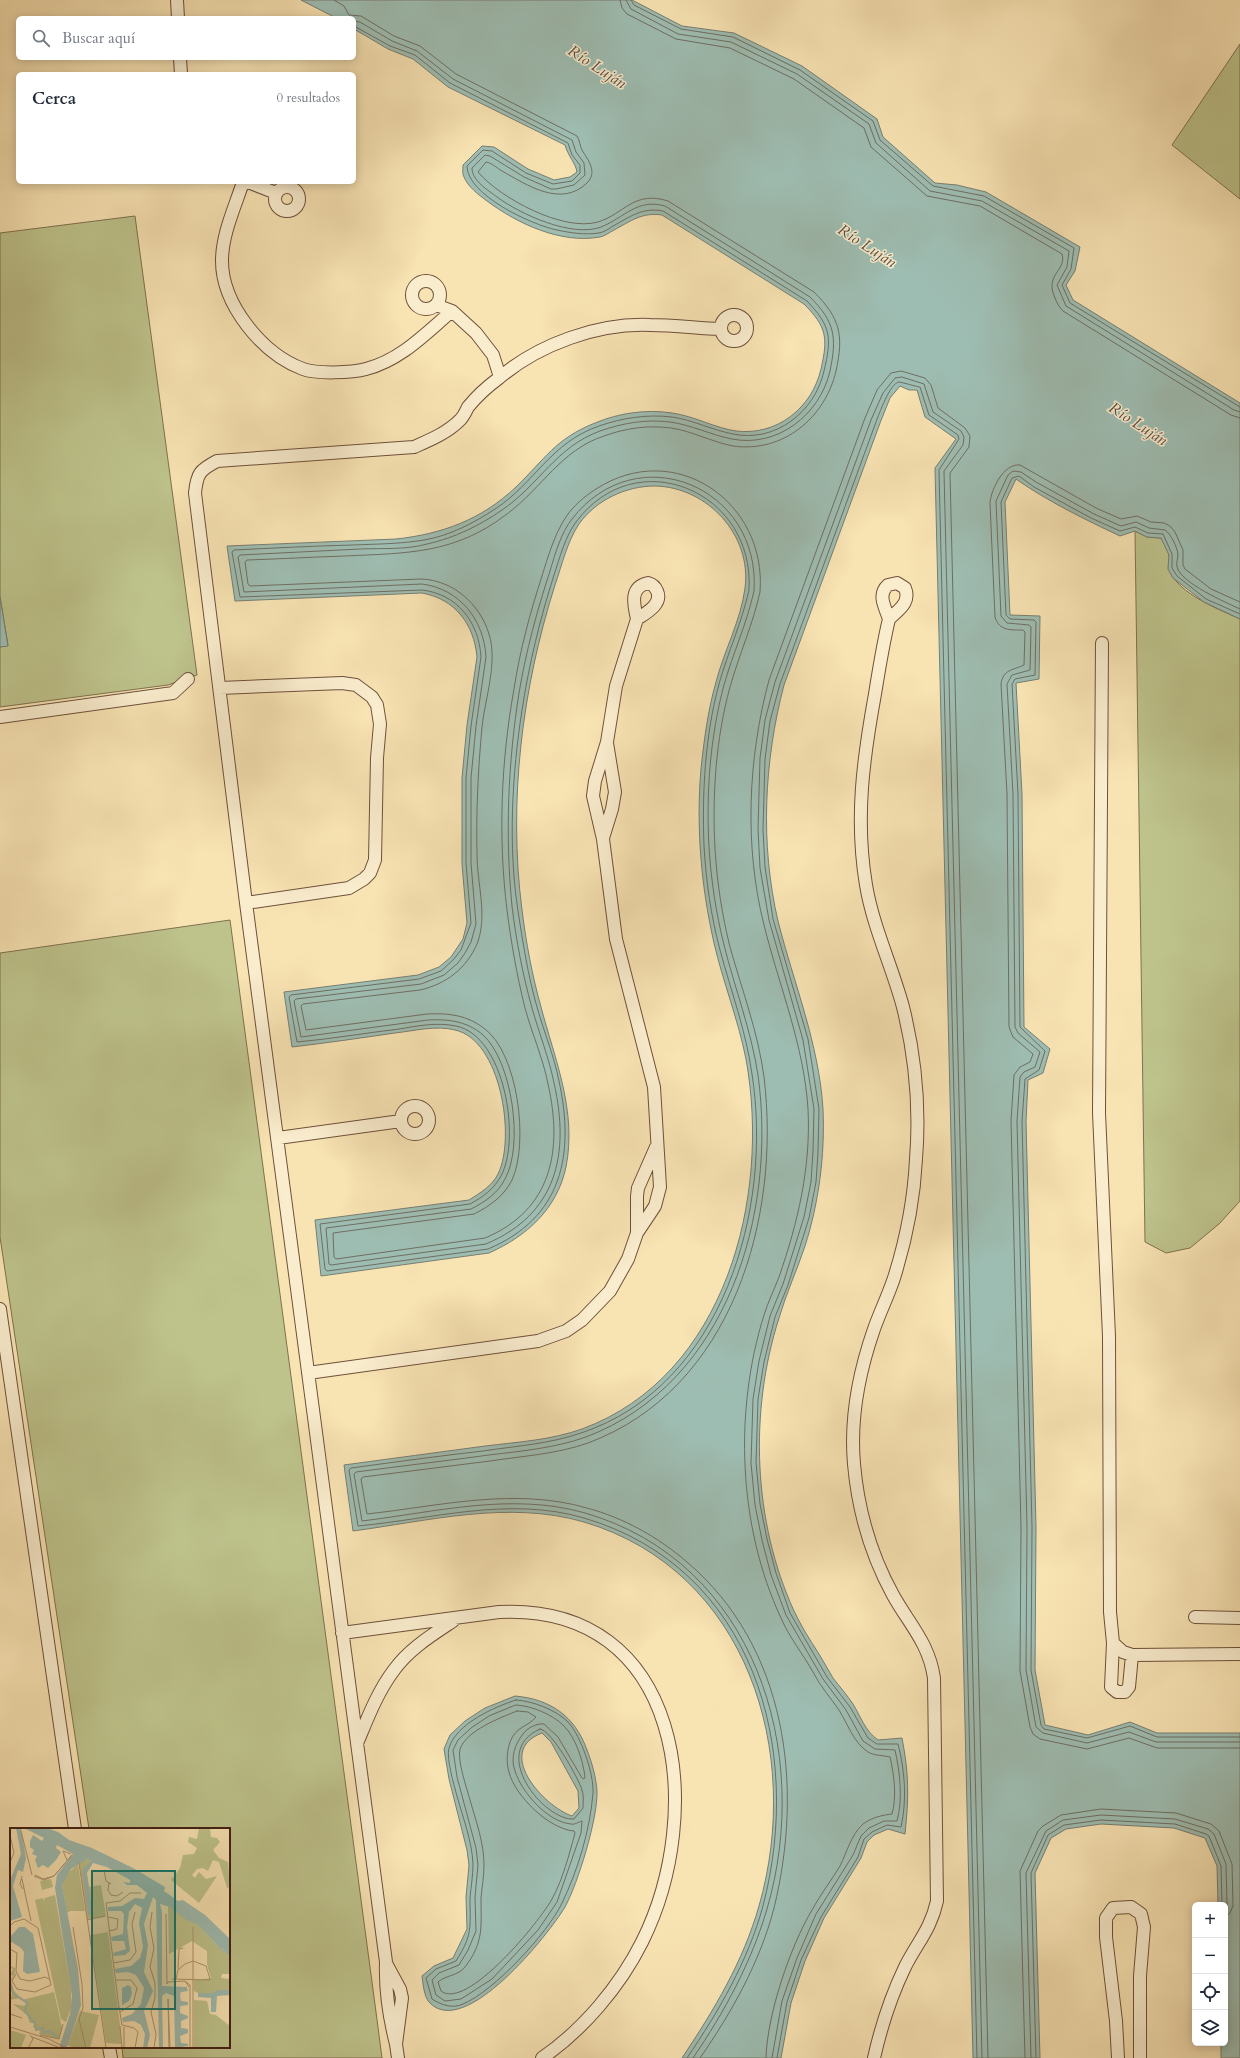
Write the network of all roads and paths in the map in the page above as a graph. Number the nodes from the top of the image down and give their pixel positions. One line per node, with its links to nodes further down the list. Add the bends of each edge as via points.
1 (177, 0): 2 (street)
2 (178, 16)
3 (180, 60): 4 (street)
4 (181, 72)
5 (242, 184): 9 (street, via 225,234 222,261 226,283 234,308 252,332 277,356 303,369 330,372 365,370 401,354)
6 (253, 184): 7 (street)
7 (276, 193)
8 (436, 304): 9 (street)
9 (452, 310): 11 (street, via 493,356)
10 (720, 329): 11 (street, via 650,324 592,332 542,350)
11 (500, 377): 16 (street, via 481,393 456,423 431,440 414,447 217,461 202,469 196,479 195,493)
12 (637, 619): 18 (street, via 616,686)
13 (889, 619): 40 (street, via 862,772 860,842 866,889 897,986 908,1030 916,1094 916,1158 910,1210 900,1256 858,1384 854,1421 854,1464 864,1524 874,1553 892,1593 921,1638 932,1664 937,1901 932,1923 896,1986 884,2018)
14 (1102, 643): 31 (street, via 1099,1113 1109,1336 1110,1612)
15 (188, 679): 17 (street, via 173,694)
16 (220, 688): 20 (street); 20 (street, via 356,684 372,697 380,714 375,860 370,873 359,884 349,888)
17 (0, 717)
18 (607, 742): 19 (street, via 615,792); 19 (street, via 594,781 594,796)
19 (603, 839): 23 (street, via 616,939 654,1087 657,1114)
20 (246, 903): 22 (street)
21 (401, 1121): 22 (street)
22 (278, 1138): 26 (street)
23 (656, 1147): 24 (street, via 637,1192); 24 (street, via 660,1178 658,1197 649,1218)
24 (637, 1233): 26 (street, via 628,1259 610,1291 582,1320 553,1337 521,1344)
25 (0, 1309): 35 (street)
26 (308, 1373): 30 (street)
27 (1195, 1617): 28 (street)
28 (1240, 1618)
29 (456, 1619): 30 (street); 34 (street, via 429,1636 394,1669 378,1696); 39 (street, via 480,1614 522,1611 559,1617 580,1624 601,1636 618,1649 646,1682 662,1716 671,1751 675,1796 673,1841 669,1863 642,1942 610,1991 571,2036)
30 (342, 1633): 34 (street)
31 (1113, 1643): 33 (street, via 1123,1652); 33 (street, via 1111,1687 1117,1692 1124,1692 1129,1687)
32 (1240, 1654): 33 (street)
33 (1132, 1655)
34 (358, 1742): 38 (street, via 386,1962 402,1998 396,2044)
35 (75, 1828)
36 (109, 2048): 37 (street)
37 (111, 2058)
38 (398, 2058)
39 (542, 2058)
40 (874, 2058)
41 (1118, 2058): 42 (street, via 1106,1918 1113,1908 1131,1907 1141,1914 1144,1927 1140,1976)
42 (1140, 2058)

